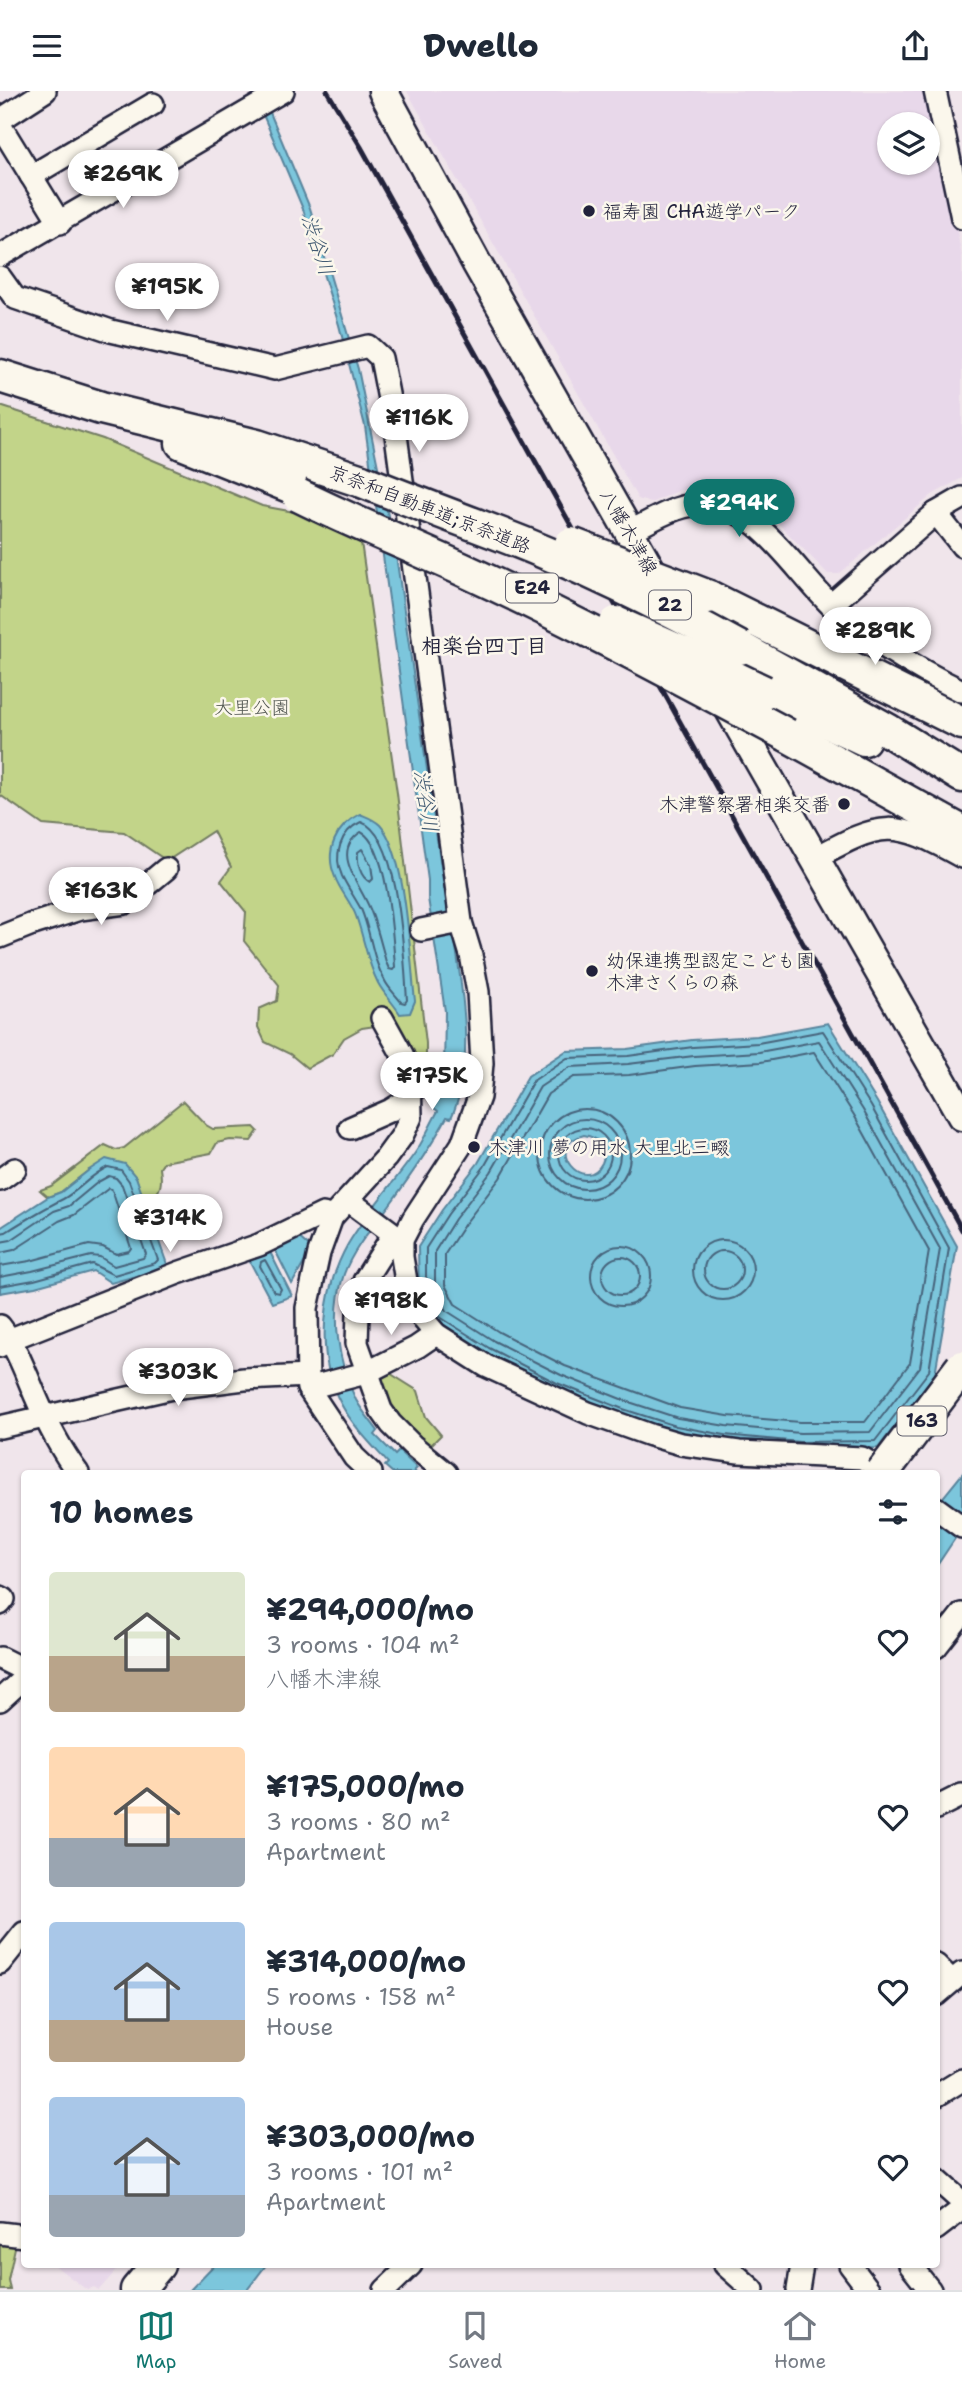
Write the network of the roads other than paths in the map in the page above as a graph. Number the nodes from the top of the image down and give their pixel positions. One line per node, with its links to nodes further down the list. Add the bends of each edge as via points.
1 (45, 91): 6 (street)
2 (283, 91): 10 (street)
3 (383, 91): 19 (main road, 八幡木津線 / 22)
4 (935, 91): 7 (street)
5 (153, 104): 8 (street)
6 (0, 122): 8 (street)
7 (957, 170): 9 (street)
8 (31, 176): 10 (street)
9 (962, 218)
10 (60, 223): 11 (street)
11 (0, 256)
12 (0, 277): 30 (street, via 15,298 111,331 236,362 275,369 368,346 381,358 396,435)
13 (0, 376): 14 (highway, 京奈和自動車道;京奈道路 / E24)
14 (101, 408): 15 (highway, 京奈和自動車道;京奈道路 / E24, via 257,446); 16 (highway, 京奈和自動車道;京奈道路 / E24)
15 (362, 481): 23 (highway, bridge, via 550,536 709,597); 24 (highway, 京奈和自動車道;京奈道路 / E24, bridge, via 499,534 644,598 889,731)
16 (298, 492): 25 (highway, 京奈和自動車道;京奈道路 / E24, bridge, via 681,652); 26 (highway, bridge, via 346,519 598,635)
17 (962, 498): 18 (street)
18 (936, 513): 20 (street); 21 (street)
19 (629, 533): 21 (street, via 690,505 714,505 739,513 759,528); 28 (main road, 八幡木津線 / 22)
20 (962, 546)
21 (831, 605): 22 (street, via 902,660)
22 (962, 691)
23 (962, 723)
24 (962, 776)
25 (962, 788)
26 (962, 832)
27 (962, 857): 28 (street, via 911,832 883,828 858,835)
28 (815, 858): 35 (main road, 八幡木津線 / 22)
29 (166, 869): 32 (street, via 125,903 80,909)
30 (461, 922): 31 (street); 39 (street, via 478,992 480,1097 462,1144)
31 (421, 930)
32 (0, 937)
33 (382, 1018): 34 (street, via 410,1074)
34 (410, 1098): 36 (street); 37 (street, via 411,1117 402,1136)
35 (962, 1116)
36 (350, 1128)
37 (352, 1203): 38 (street); 39 (street)
38 (332, 1217): 41 (street, via 323,1214 259,1245); 44 (street, via 307,1308)
39 (394, 1235): 40 (street, via 413,1305); 43 (street, via 364,1281 357,1343)
40 (436, 1334): 43 (street); 50 (street, via 486,1366 588,1413 650,1435 739,1452 862,1458)
41 (4, 1337): 45 (street)
42 (962, 1367): 51 (highway, 163, bridge)
43 (362, 1374): 44 (street); 49 (street, via 391,1424)
44 (311, 1383): 45 (street, via 244,1379 172,1388); 48 (street, via 340,1439)
45 (45, 1418): 46 (street); 47 (street)
46 (0, 1427)
47 (76, 1470)
48 (369, 1470)
49 (443, 1470)
50 (880, 1470)
51 (887, 1470)
52 (940, 1510): 53 (street)
53 (962, 1527)
54 (0, 1597): 55 (street, via 4,1599)
55 (0, 1604)
56 (962, 1614): 57 (street)
57 (940, 1642)
58 (0, 1658): 59 (street)
59 (21, 1668)
60 (21, 1681): 61 (street)
61 (0, 1700)
62 (962, 1795): 63 (street)
63 (940, 1806)
64 (21, 1937): 65 (street)
65 (0, 1963)
66 (962, 2080): 67 (street)
67 (940, 2094)
68 (940, 2183): 69 (street)
69 (962, 2202)
70 (962, 2209): 71 (street)
71 (940, 2226)
72 (0, 2233): 73 (street)
73 (21, 2236)
74 (155, 2268): 81 (highway)
75 (409, 2268): 80 (street)
76 (728, 2268): 82 (street)
77 (802, 2268): 83 (street)
78 (852, 2268): 84 (street)
79 (912, 2268): 85 (street)
80 (392, 2288)
81 (137, 2290)
82 (753, 2290)
83 (798, 2290)
84 (869, 2290)
85 (930, 2290)

